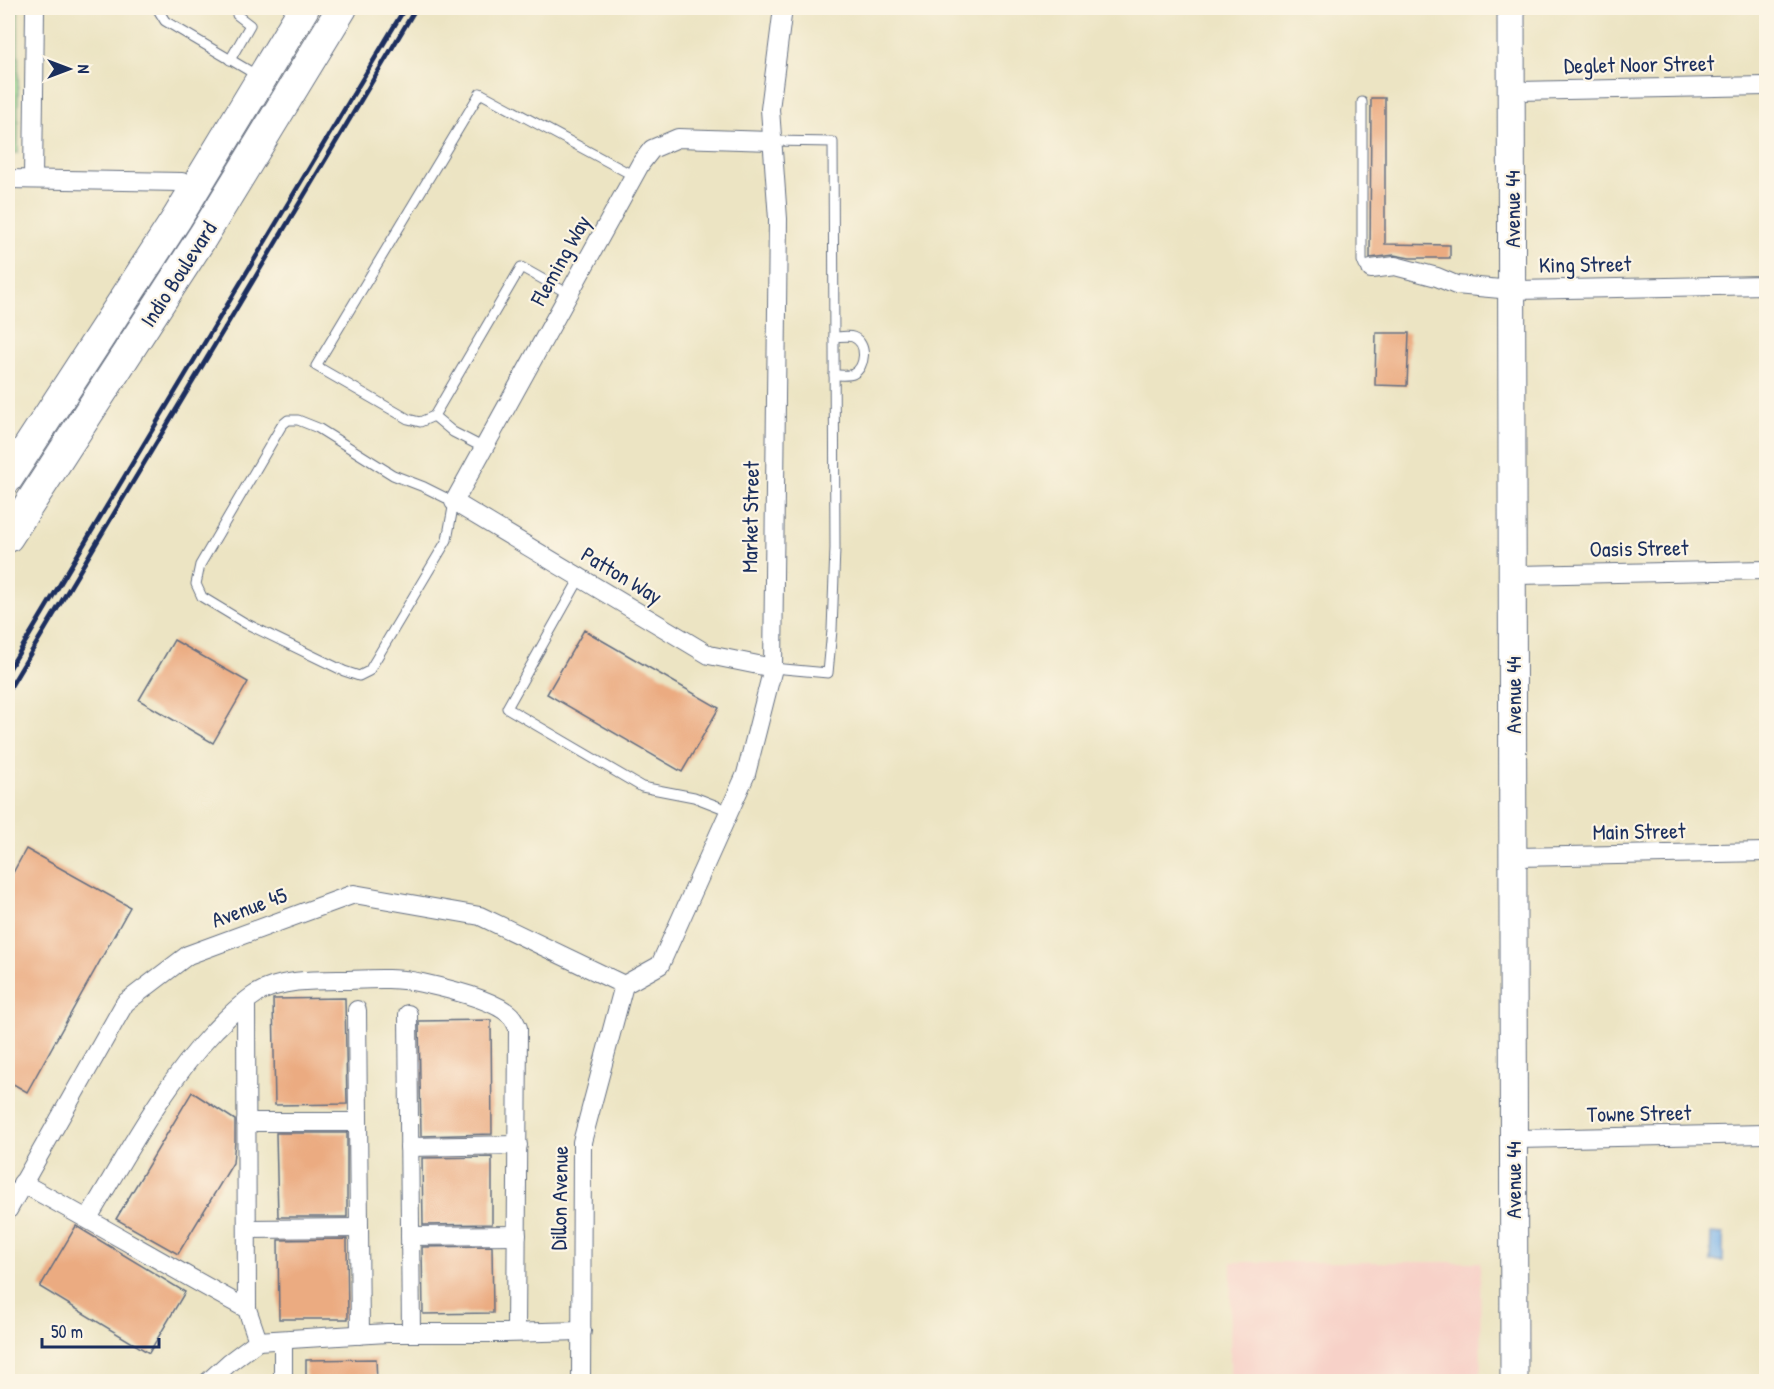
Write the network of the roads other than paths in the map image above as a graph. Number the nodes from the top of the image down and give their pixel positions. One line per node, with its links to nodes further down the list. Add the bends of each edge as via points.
1 (35, 8): 19 (street)
2 (157, 8): 9 (lane, via 165,21)
3 (304, 8): 10 (main road, Indio Boulevard)
4 (328, 8): 11 (main road, via 311,36)
5 (342, 8): 11 (main road, Indio Boulevard)
6 (783, 8): 15 (street, Market Street, via 770,109)
7 (1511, 8): 13 (street, Avenue 44)
8 (237, 15): 9 (lane, via 250,25)
9 (230, 60): 10 (lane)
10 (262, 78): 20 (main road, Indio Boulevard)
11 (297, 81): 16 (main road, Indio Boulevard)
12 (1767, 86): 13 (street, Deglet Noor Street)
13 (1512, 91): 23 (street, Avenue 44)
14 (1362, 102): 21 (lane, via 1362,261)
15 (772, 141): 17 (street, Fleming Way, via 678,138 652,149); 25 (lane, via 833,142); 38 (street, Market Street, via 778,219)
16 (248, 161): 20 (main road, via 221,181); 26 (main road, Indio Boulevard)
17 (634, 176): 24 (street, Fleming Way); 28 (lane, via 480,93 316,366 408,419 420,422)
18 (8, 179): 19 (street)
19 (33, 179): 20 (street, via 182,182)
20 (194, 190): 26 (main road, via 197,209 192,228 146,301); 31 (main road, Indio Boulevard)
21 (1371, 269): 23 (street, King Street, via 1395,266 1456,285)
22 (1767, 285): 23 (street, King Street)
23 (1512, 290): 36 (street, Avenue 44)
24 (568, 294): 28 (lane, via 521,267); 30 (street, Fleming Way)
25 (834, 337): 27 (lane); 27 (lane, via 853,337 860,342 864,360 853,374)
26 (129, 350): 29 (main road, Indio Boulevard)
27 (834, 375): 38 (lane, via 835,548 828,673)
28 (434, 416): 30 (lane, via 453,432)
29 (70, 441): 31 (main road, via 40,462); 34 (main road, Indio Boulevard)
30 (484, 448): 32 (street, Fleming Way)
31 (9, 471): 33 (main road, via 17,487)
32 (454, 502): 32 (lane, via 447,540 369,671 359,676 245,623 202,597 196,584 200,565 288,420 318,428 393,476); 37 (street, Patton Way)
33 (8, 513)
34 (8, 537)
35 (1767, 570): 36 (street, Oasis Street)
36 (1512, 575): 41 (street, Avenue 44)
37 (580, 578): 38 (street, Patton Way, via 709,655); 39 (lane, via 507,708 642,787 694,797)
38 (772, 668): 39 (street, Market Street, via 746,774)
39 (730, 811): 42 (street, Market Street, via 660,965)
40 (1767, 852): 41 (street, Main Street)
41 (1513, 857): 49 (street, Avenue 44)
42 (624, 985): 52 (street, Avenue 45, via 480,916 354,894 188,955 125,1003); 60 (street, Dillon Avenue, via 582,1142)
43 (246, 1002): 46 (street); 50 (street, via 257,994 288,984 385,978 438,986 486,1001 511,1016 518,1028); 54 (street, via 193,1053)
44 (357, 1010): 47 (street)
45 (408, 1014): 51 (street)
46 (246, 1122): 47 (street); 56 (street)
47 (358, 1122): 55 (street)
48 (1767, 1134): 49 (street, Towne Street)
49 (1513, 1139): 69 (street, Avenue 44)
50 (518, 1145): 51 (street); 57 (street)
51 (409, 1147): 58 (street)
52 (22, 1184): 53 (street, Avenue 45); 54 (street)
53 (8, 1210)
54 (88, 1218): 59 (street)
55 (359, 1227): 56 (street); 63 (street)
56 (246, 1229): 59 (street)
57 (517, 1235): 58 (street); 61 (street)
58 (410, 1236): 62 (street)
59 (247, 1309): 65 (street)
60 (582, 1331): 61 (street); 68 (street, Dillon Avenue)
61 (516, 1332): 62 (street)
62 (411, 1333): 63 (street)
63 (360, 1335): 64 (street)
64 (283, 1340): 65 (street); 67 (street)
65 (258, 1341): 66 (street)
66 (208, 1382)
67 (283, 1382)
68 (581, 1382)
69 (1514, 1382)

